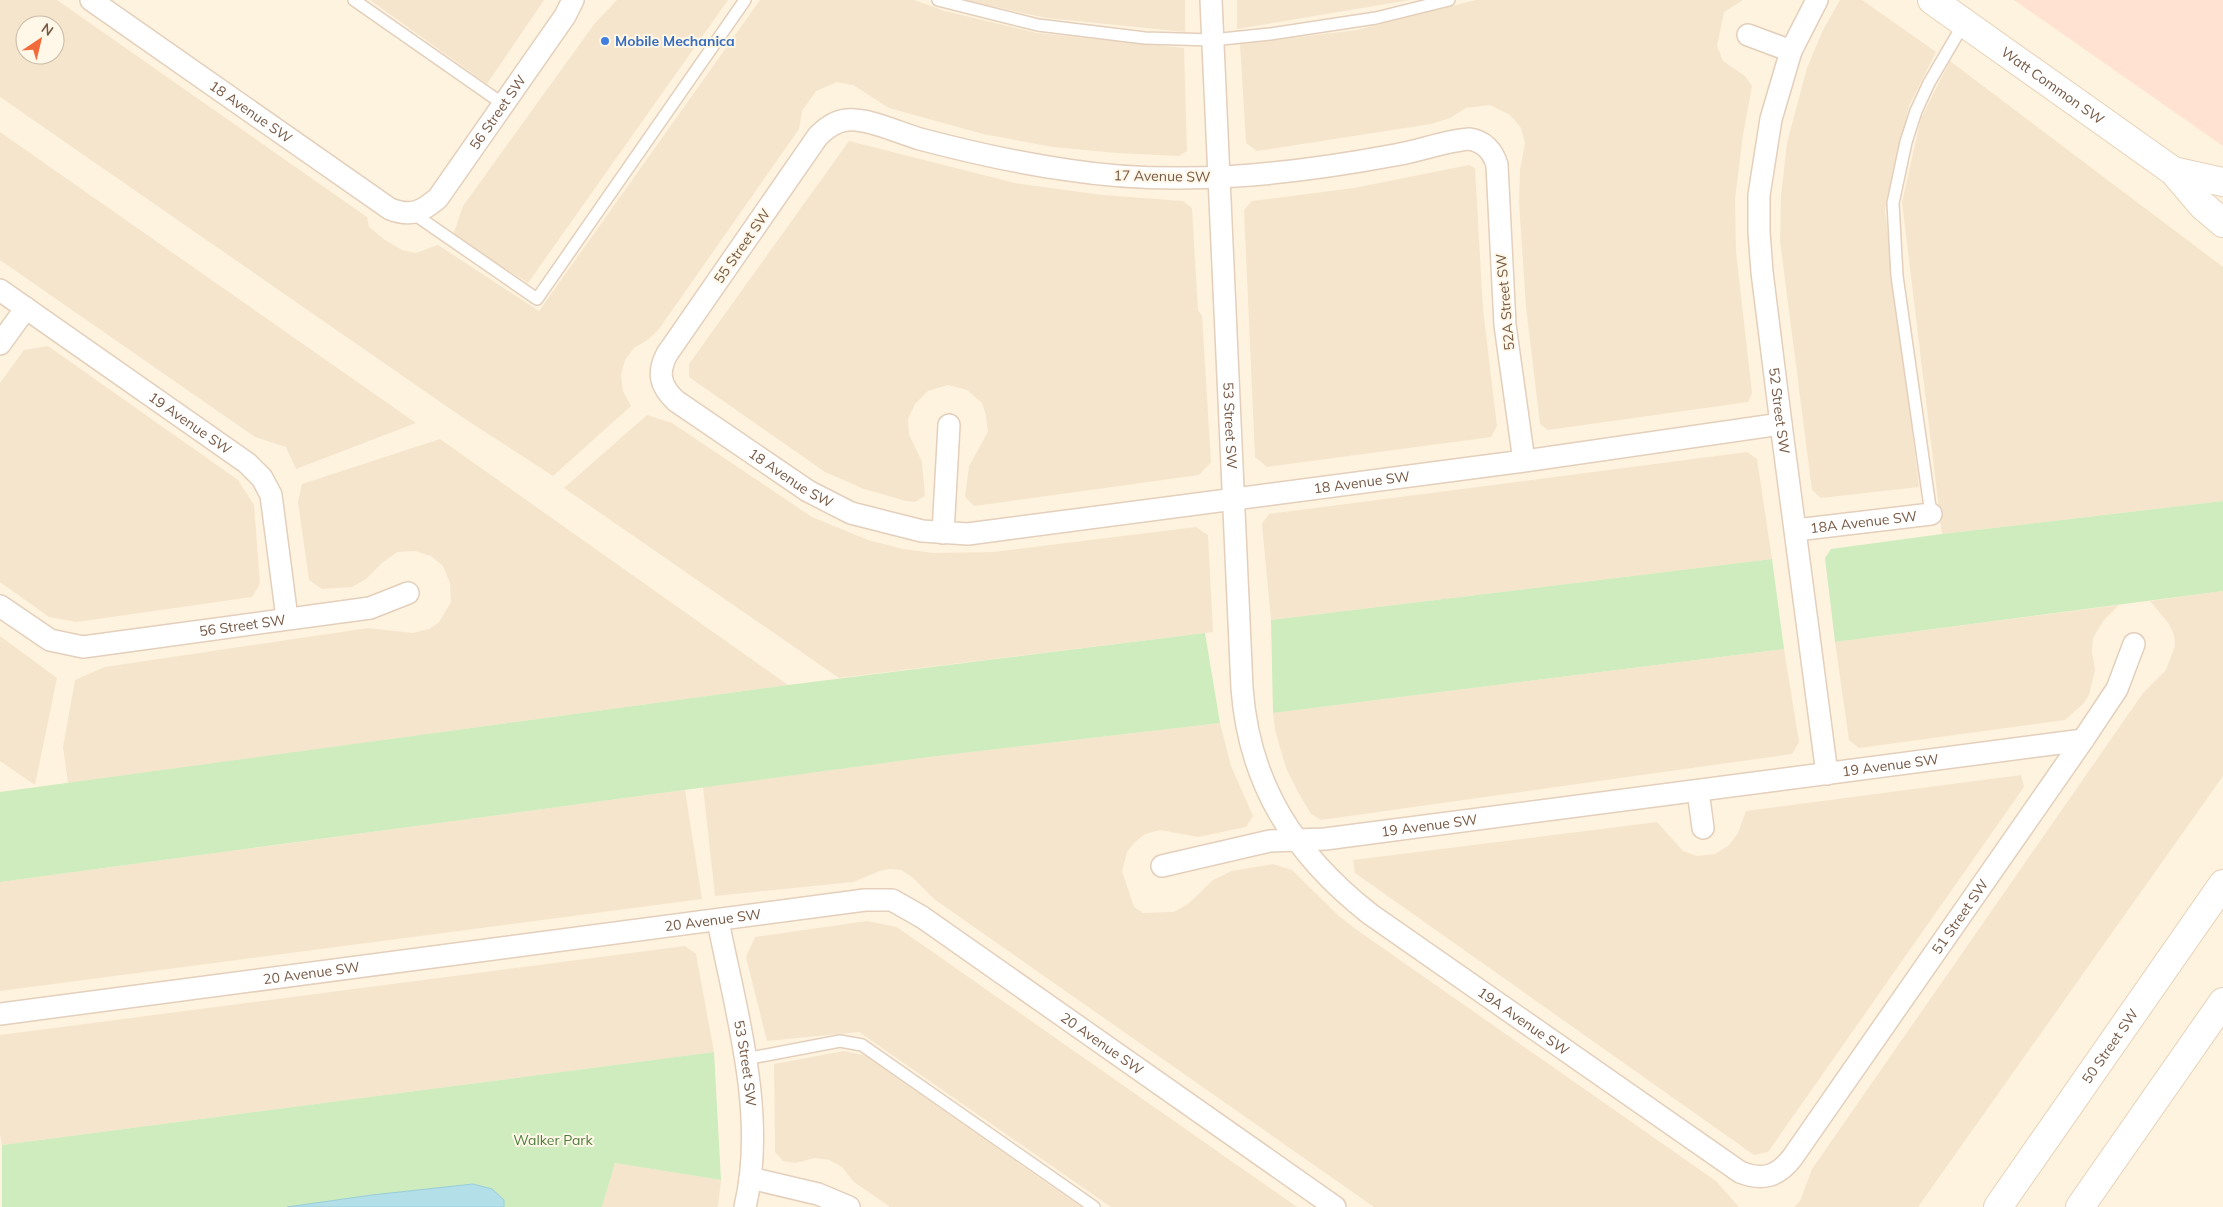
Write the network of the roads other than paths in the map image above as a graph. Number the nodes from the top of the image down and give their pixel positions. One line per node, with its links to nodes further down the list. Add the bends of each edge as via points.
1 (91, 0): 20 (street, 18 Avenue SW, via 390,209)
2 (354, 0): 14 (lane)
3 (573, 0): 14 (street, 56 Street SW)
4 (745, 0): 20 (lane, via 537,300)
5 (938, 0): 12 (lane, via 1038,25 1145,38)
6 (1211, 0): 12 (street, 53 Street SW)
7 (1449, 0): 12 (lane, via 1376,18)
8 (1817, 0): 13 (street, 52 Street SW)
9 (1932, 0): 10 (main road, Watt Common SW)
10 (1964, 23): 17 (main road, Watt Common SW); 30 (lane, via 1916,111 1893,203 1897,276)
11 (1748, 35): 13 (street)
12 (1212, 40): 18 (street, 53 Street SW)
13 (1791, 51): 26 (street, 52 Street SW, via 1771,119 1759,195 1762,272)
14 (503, 104): 20 (street, 56 Street SW, via 438,198)
15 (840, 121): 18 (street, 17 Avenue SW, via 866,122 966,150 1070,171 1165,178); 25 (street, 55 Street SW, via 818,136 666,354 660,372)
16 (1485, 146): 18 (street, 17 Avenue SW, via 1477,140 1460,140 1395,156); 28 (street, 52A Street SW, via 1497,165 1505,325)
17 (2174, 171): 19 (main road, Watt Common SW); 21 (main road, Watt Common SW)
18 (1218, 178): 29 (street, 53 Street SW)
19 (2223, 182)
20 (414, 214)
21 (2223, 223)
22 (0, 290): 23 (street, 19 Avenue SW)
23 (26, 308): 24 (street); 35 (street, 19 Avenue SW, via 247,463 262,478 273,504)
24 (0, 344)
25 (661, 381): 32 (street, 18 Avenue SW, via 676,401 827,502 876,521)
26 (1781, 424): 28 (street, 18 Avenue SW); 31 (street, 52 Street SW)
27 (949, 425): 32 (street)
28 (1524, 461): 29 (street, 18 Avenue SW)
29 (1233, 498): 32 (street, 18 Avenue SW, via 996,531); 41 (street, 53 Street SW, via 1247,731 1269,796)
30 (1931, 514): 31 (street, 18A Avenue SW)
31 (1796, 530): 38 (street, 52 Street SW)
32 (943, 533)
33 (408, 593): 35 (street, 56 Street SW, via 370,608)
34 (0, 606): 35 (street, 56 Street SW, via 50,640 73,646)
35 (287, 618)
36 (2134, 644): 37 (street, 51 Street SW, via 2117,689)
37 (2083, 740): 38 (street, 19 Avenue SW); 48 (street, 51 Street SW, via 1792,1158 1786,1166)
38 (1828, 774): 39 (street, 19 Avenue SW)
39 (1698, 791): 40 (street); 41 (street, 19 Avenue SW, via 1325,839)
40 (1703, 828)
41 (1296, 840): 42 (street, 19 Avenue SW, via 1270,841); 48 (street, 19A Avenue SW, via 1333,883 1370,914 1740,1172)
42 (1162, 866)
43 (2223, 884): 54 (main road, 50 Street SW)
44 (718, 921): 46 (street, 20 Avenue SW); 47 (street, 53 Street SW); 53 (street, 20 Avenue SW, via 878,899 907,906)
45 (2223, 1002): 55 (main road)
46 (0, 1014)
47 (744, 1059): 49 (street, 53 Street SW, via 752,1112); 52 (lane, via 840,1041 862,1045)
48 (1768, 1177)
49 (750, 1178): 50 (street, 53 Street SW); 51 (street, via 818,1194)
50 (744, 1207)
51 (849, 1207)
52 (1094, 1207)
53 (1335, 1207)
54 (1998, 1207)
55 (2080, 1207)

